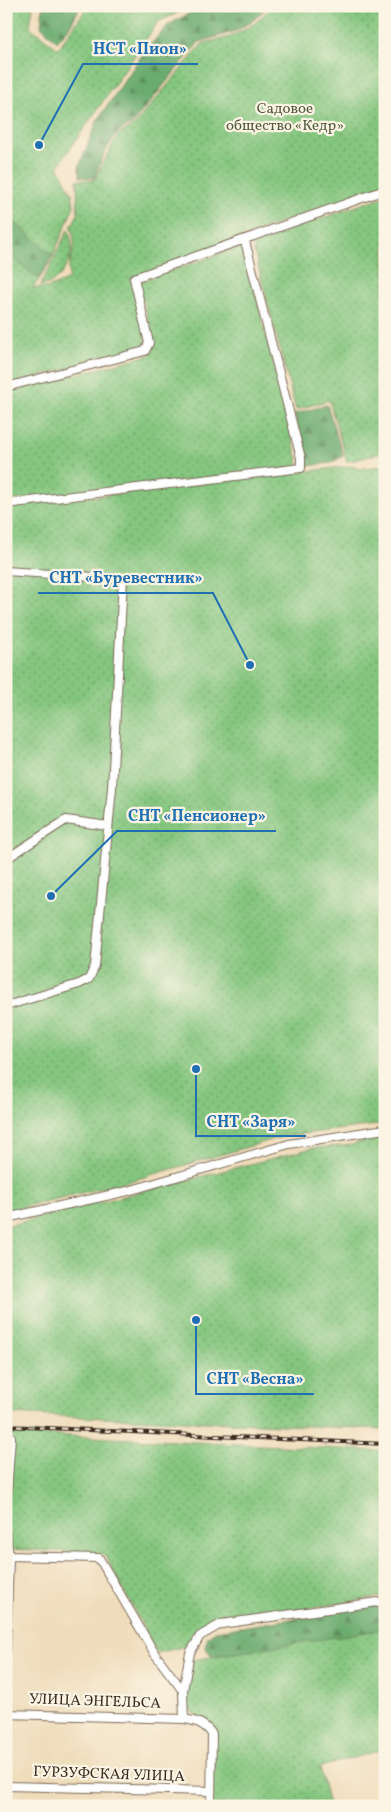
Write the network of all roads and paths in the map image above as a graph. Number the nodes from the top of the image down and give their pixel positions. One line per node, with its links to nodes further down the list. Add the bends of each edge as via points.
1 (385, 190): 2 (street)
2 (245, 241): 3 (street, via 134,278 149,344 145,351); 4 (street, via 301,468)
3 (6, 387)
4 (6, 504)
5 (6, 571): 6 (street, via 122,579)
6 (108, 826): 7 (street, via 66,820); 8 (street, via 95,966 89,979)
7 (6, 859)
8 (6, 1006)
9 (385, 1129): 10 (street, via 289,1144 128,1191)
10 (6, 1218)
11 (11, 1437): 12 (street)
12 (6, 1506)
13 (6, 1535): 14 (street)
14 (8, 1556): 16 (street); 17 (street, via 99,1558 155,1654)
15 (385, 1601): 17 (street, via 221,1624 200,1636 190,1653)
16 (6, 1651)
17 (183, 1691): 19 (street)
18 (6, 1714): 19 (street, УЛИЦА ЭНГЕЛЬСА)
19 (184, 1719): 21 (street, УЛИЦА ЭНГЕЛЬСА, via 198,1722 212,1734)
20 (6, 1786): 21 (street, ГУРЗУФСКАЯ УЛИЦА)
21 (211, 1791): 22 (street)
22 (211, 1806)

